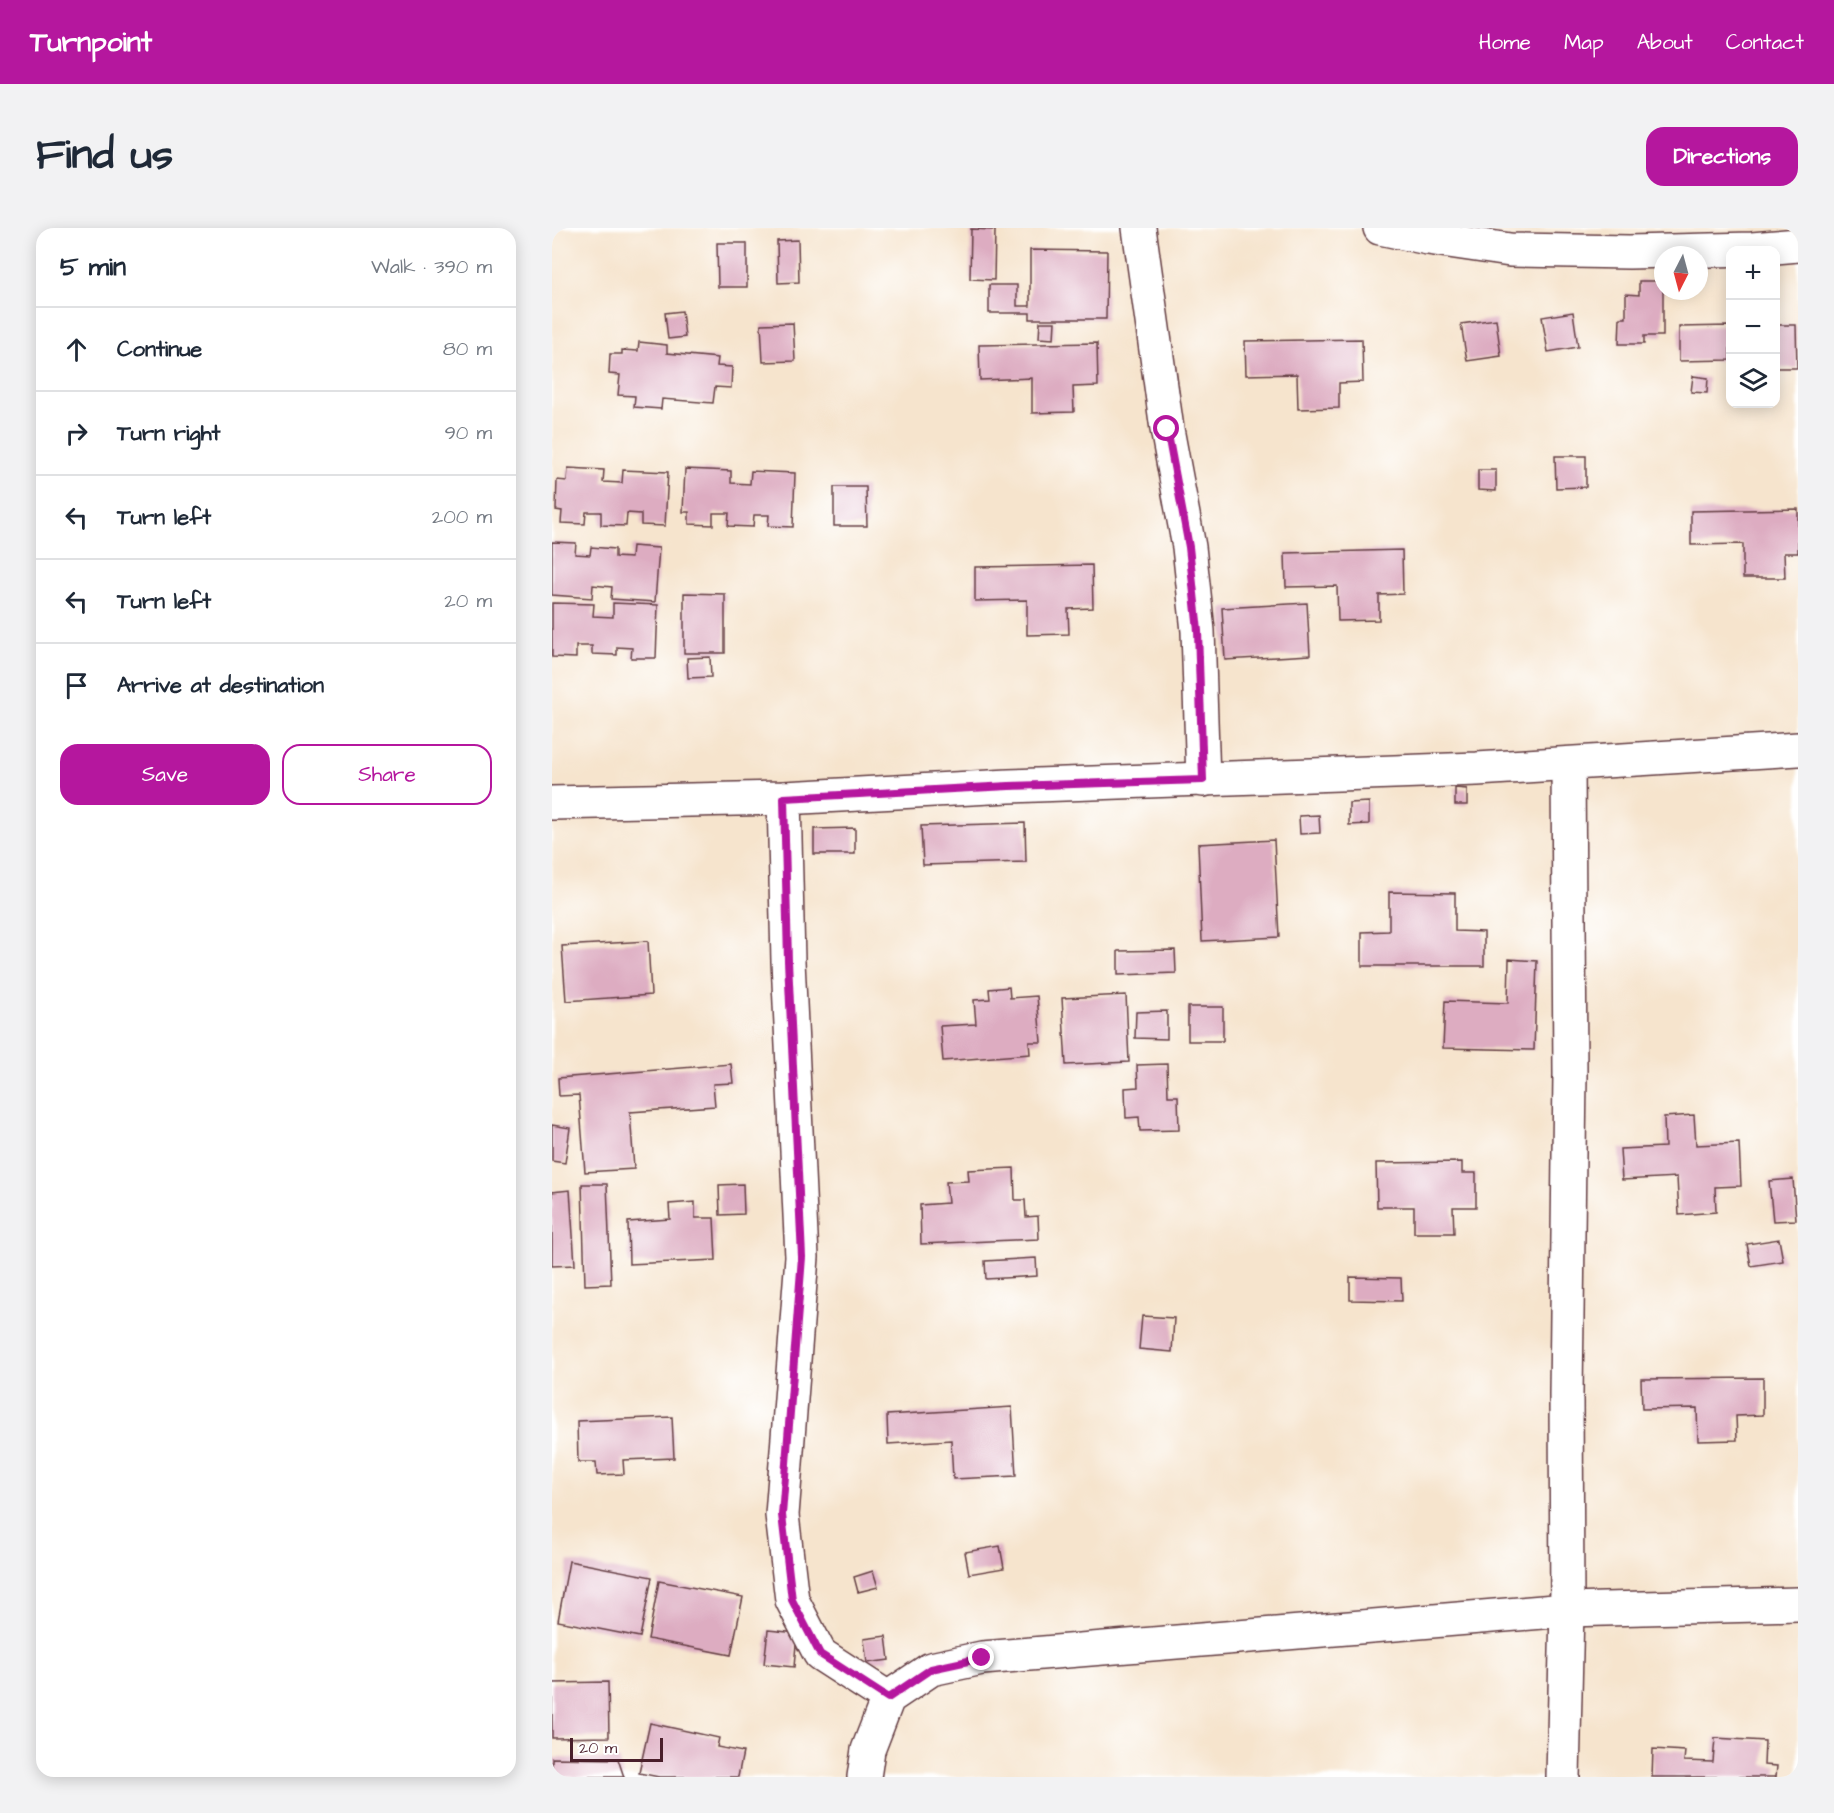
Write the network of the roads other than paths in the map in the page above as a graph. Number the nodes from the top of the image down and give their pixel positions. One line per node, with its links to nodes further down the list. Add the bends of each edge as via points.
1 (1139, 228): 6 (street, via 1167,429 1189,547 1198,631)
2 (1380, 228): 3 (street, via 1510,250 1629,252)
3 (1798, 245)
4 (1798, 749): 5 (street)
5 (1568, 764): 6 (street); 10 (street)
6 (1203, 780): 7 (street)
7 (784, 798): 8 (street); 11 (street, via 802,1257 783,1525 792,1600 820,1654)
8 (552, 802)
9 (1798, 1604): 10 (street)
10 (1568, 1610): 11 (street, via 982,1658 931,1669); 13 (street)
11 (888, 1698): 12 (street, via 868,1750)
12 (864, 1777)
13 (1563, 1777)

